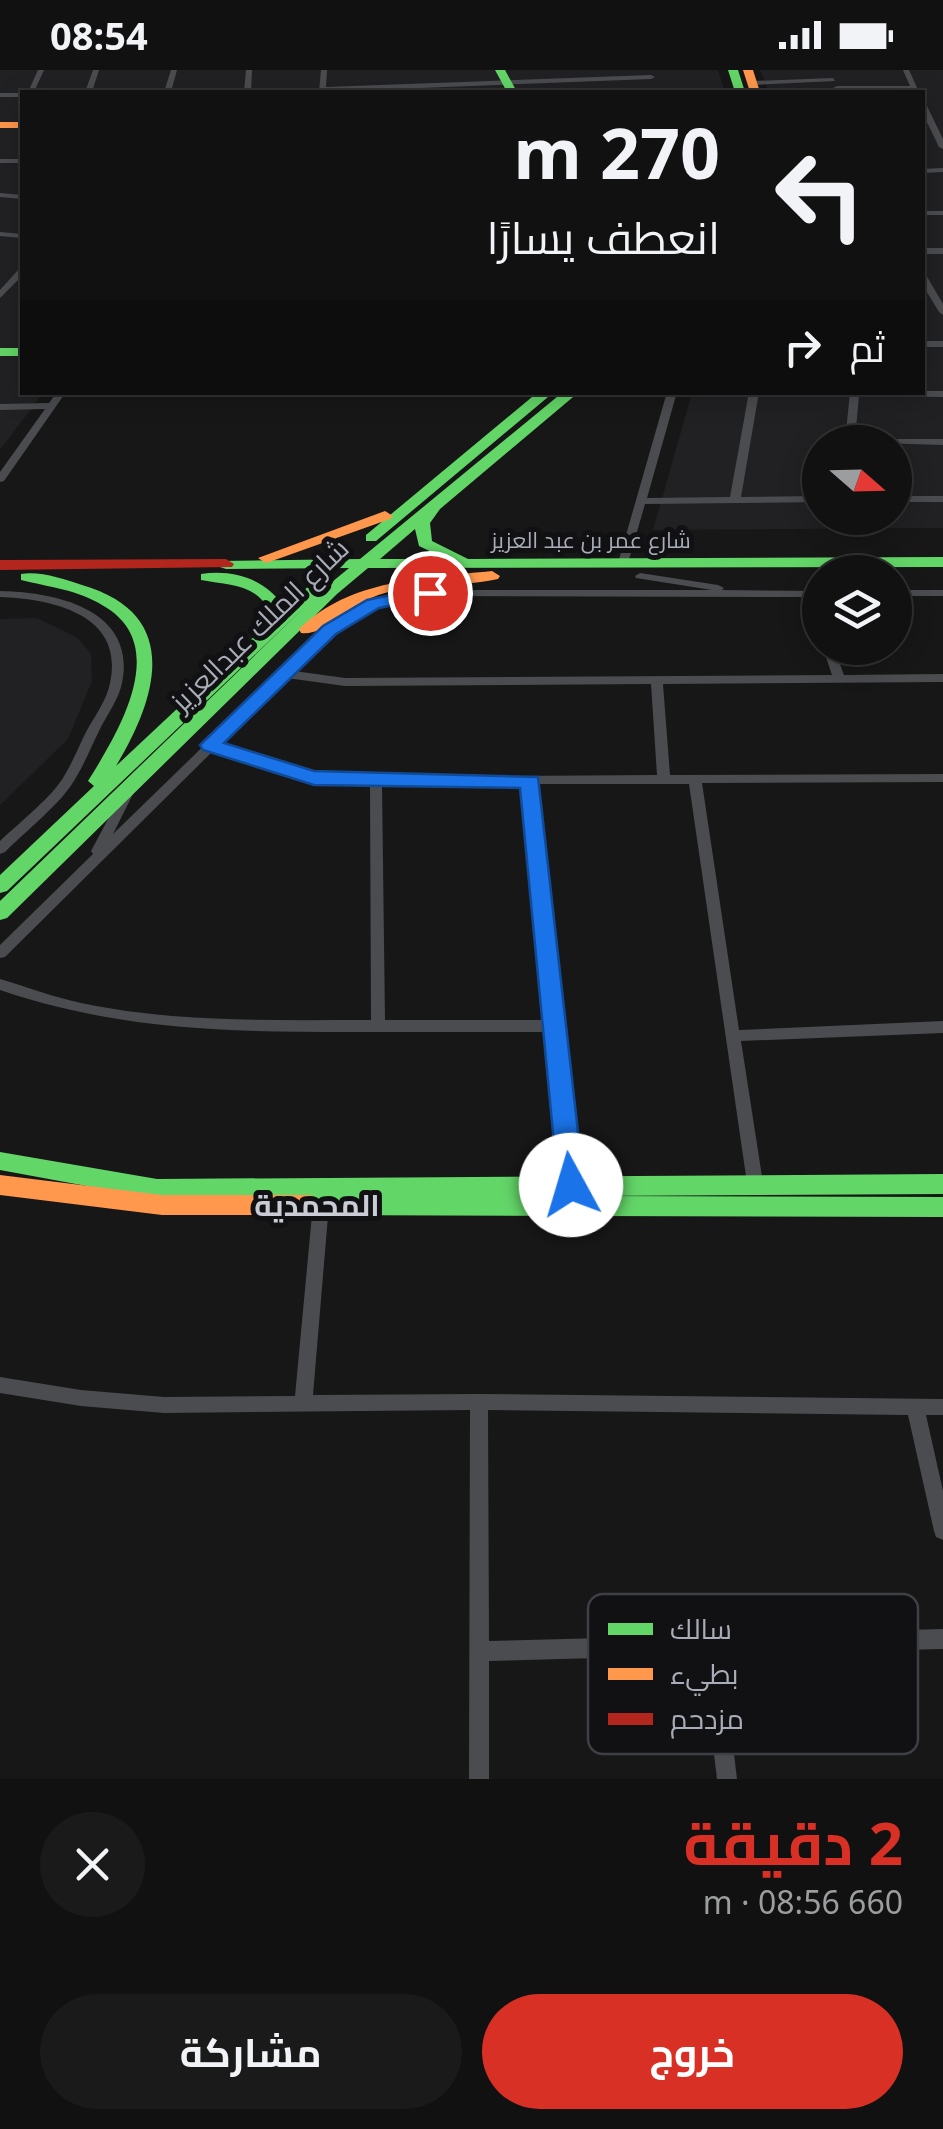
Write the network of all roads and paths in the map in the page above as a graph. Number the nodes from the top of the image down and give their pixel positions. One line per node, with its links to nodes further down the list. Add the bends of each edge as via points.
1 (387, 70): 9 (street)
2 (733, 70): 8 (street)
3 (828, 70): 10 (street)
4 (906, 70): 12 (street)
5 (650, 73): 6 (street)
6 (583, 74): 7 (street)
7 (506, 82): 9 (street)
8 (749, 84): 10 (street)
9 (386, 86): 11 (street)
10 (836, 87): 12 (street)
11 (335, 90)
12 (916, 90)
13 (925, 110): 14 (street)
14 (943, 146)
15 (0, 161): 16 (street)
16 (19, 161): 17 (street)
17 (0, 175)
18 (20, 273): 20 (street)
19 (0, 278): 20 (street)
20 (14, 280): 21 (street)
21 (0, 295)
22 (928, 295): 23 (street)
23 (943, 312)
24 (60, 395): 31 (street)
25 (545, 395): 36 (street, via 491,444)
26 (545, 395): 38 (street, شارع الملك عبدالعزيز)
27 (568, 395): 36 (street, شارع الملك عبدالعزيز)
28 (671, 395): 43 (street)
29 (753, 395): 39 (street)
30 (854, 395): 33 (street)
31 (52, 406): 32 (street); 37 (street)
32 (0, 407)
33 (851, 425)
34 (912, 442): 35 (street)
35 (943, 442)
36 (496, 454): 38 (street, شارع الملك عبدالعزيز)
37 (0, 478)
38 (431, 496): 46 (street, via 365,526); 47 (street, شارع الملك عبدالعزيز); 48 (street, via 422,523 425,542)
39 (735, 498): 40 (street); 43 (street)
40 (802, 499)
41 (912, 499): 42 (street)
42 (943, 499)
43 (640, 501): 49 (street)
44 (943, 562): 49 (street, شارع عمر بن عبد العزيز)
45 (0, 564): 46 (street, شارع عمر بن عبد العزيز)
46 (232, 564): 47 (street, شارع عمر بن عبد العزيز)
47 (344, 570): 48 (street, شارع عمر بن عبد العزيز); 53 (street, شارع عمر بن عبد العزيز); 61 (street, شارع الملك عبدالعزيز)
48 (493, 570): 49 (street, شارع عمر بن عبد العزيز); 61 (street, via 366,594)
49 (632, 570): 55 (street, شارع عمر بن عبد العزيز); 60 (street)
50 (912, 576): 51 (street)
51 (943, 576)
52 (0, 577): 54 (street, شارع عمر بن عبد العزيز)
53 (207, 577): 54 (street, شارع عمر بن عبد العزيز); 61 (street, via 256,585 272,596)
54 (24, 585): 57 (street); 74 (street, via 76,586 111,602 135,625 147,652 145,686 121,743); 75 (street, via 96,620 117,648 120,671 65,785)
55 (802, 587)
56 (802, 589): 60 (street)
57 (0, 592)
58 (912, 593): 59 (street)
59 (943, 593)
60 (744, 594): 63 (street, via 430,593 374,604 329,630)
61 (266, 644): 73 (street, شارع الملك عبدالعزيز); 74 (street, شارع الملك عبدالعزيز)
62 (834, 665): 65 (street)
63 (284, 674): 66 (street, via 345,682); 67 (street)
64 (943, 678): 65 (street)
65 (839, 679): 66 (street)
66 (657, 680): 72 (street)
67 (210, 745): 70 (street, via 314,778); 76 (street)
68 (943, 778): 69 (street)
69 (695, 781): 72 (street); 84 (street)
70 (376, 782): 71 (street); 81 (street)
71 (530, 782): 72 (street); 82 (street)
72 (664, 782)
73 (131, 786): 76 (street); 78 (street, شارع الملك عبدالعزيز)
74 (62, 826): 77 (street, شارع الملك عبدالعزيز)
75 (0, 849)
76 (91, 865): 79 (street)
77 (0, 886)
78 (0, 912)
79 (0, 953)
80 (0, 984): 81 (street, via 122,1018 196,1026)
81 (378, 1026): 82 (street)
82 (555, 1026): 89 (street)
83 (943, 1027): 84 (street)
84 (733, 1036): 86 (street)
85 (0, 1161): 89 (street, via 158,1189)
86 (755, 1184): 87 (street); 89 (street)
87 (943, 1184)
88 (0, 1185): 90 (street, via 162,1204)
89 (571, 1185)
90 (321, 1204): 91 (street); 94 (street)
91 (943, 1207)
92 (0, 1385): 94 (street, via 164,1405)
93 (479, 1402): 94 (street); 96 (street); 101 (street)
94 (303, 1404)
95 (943, 1406): 96 (street)
96 (915, 1407): 97 (street)
97 (943, 1531)
98 (943, 1639): 99 (street)
99 (918, 1640)
100 (588, 1648): 101 (street)
101 (479, 1650): 103 (street)
102 (724, 1754): 104 (street)
103 (479, 1779)
104 (727, 1779)

